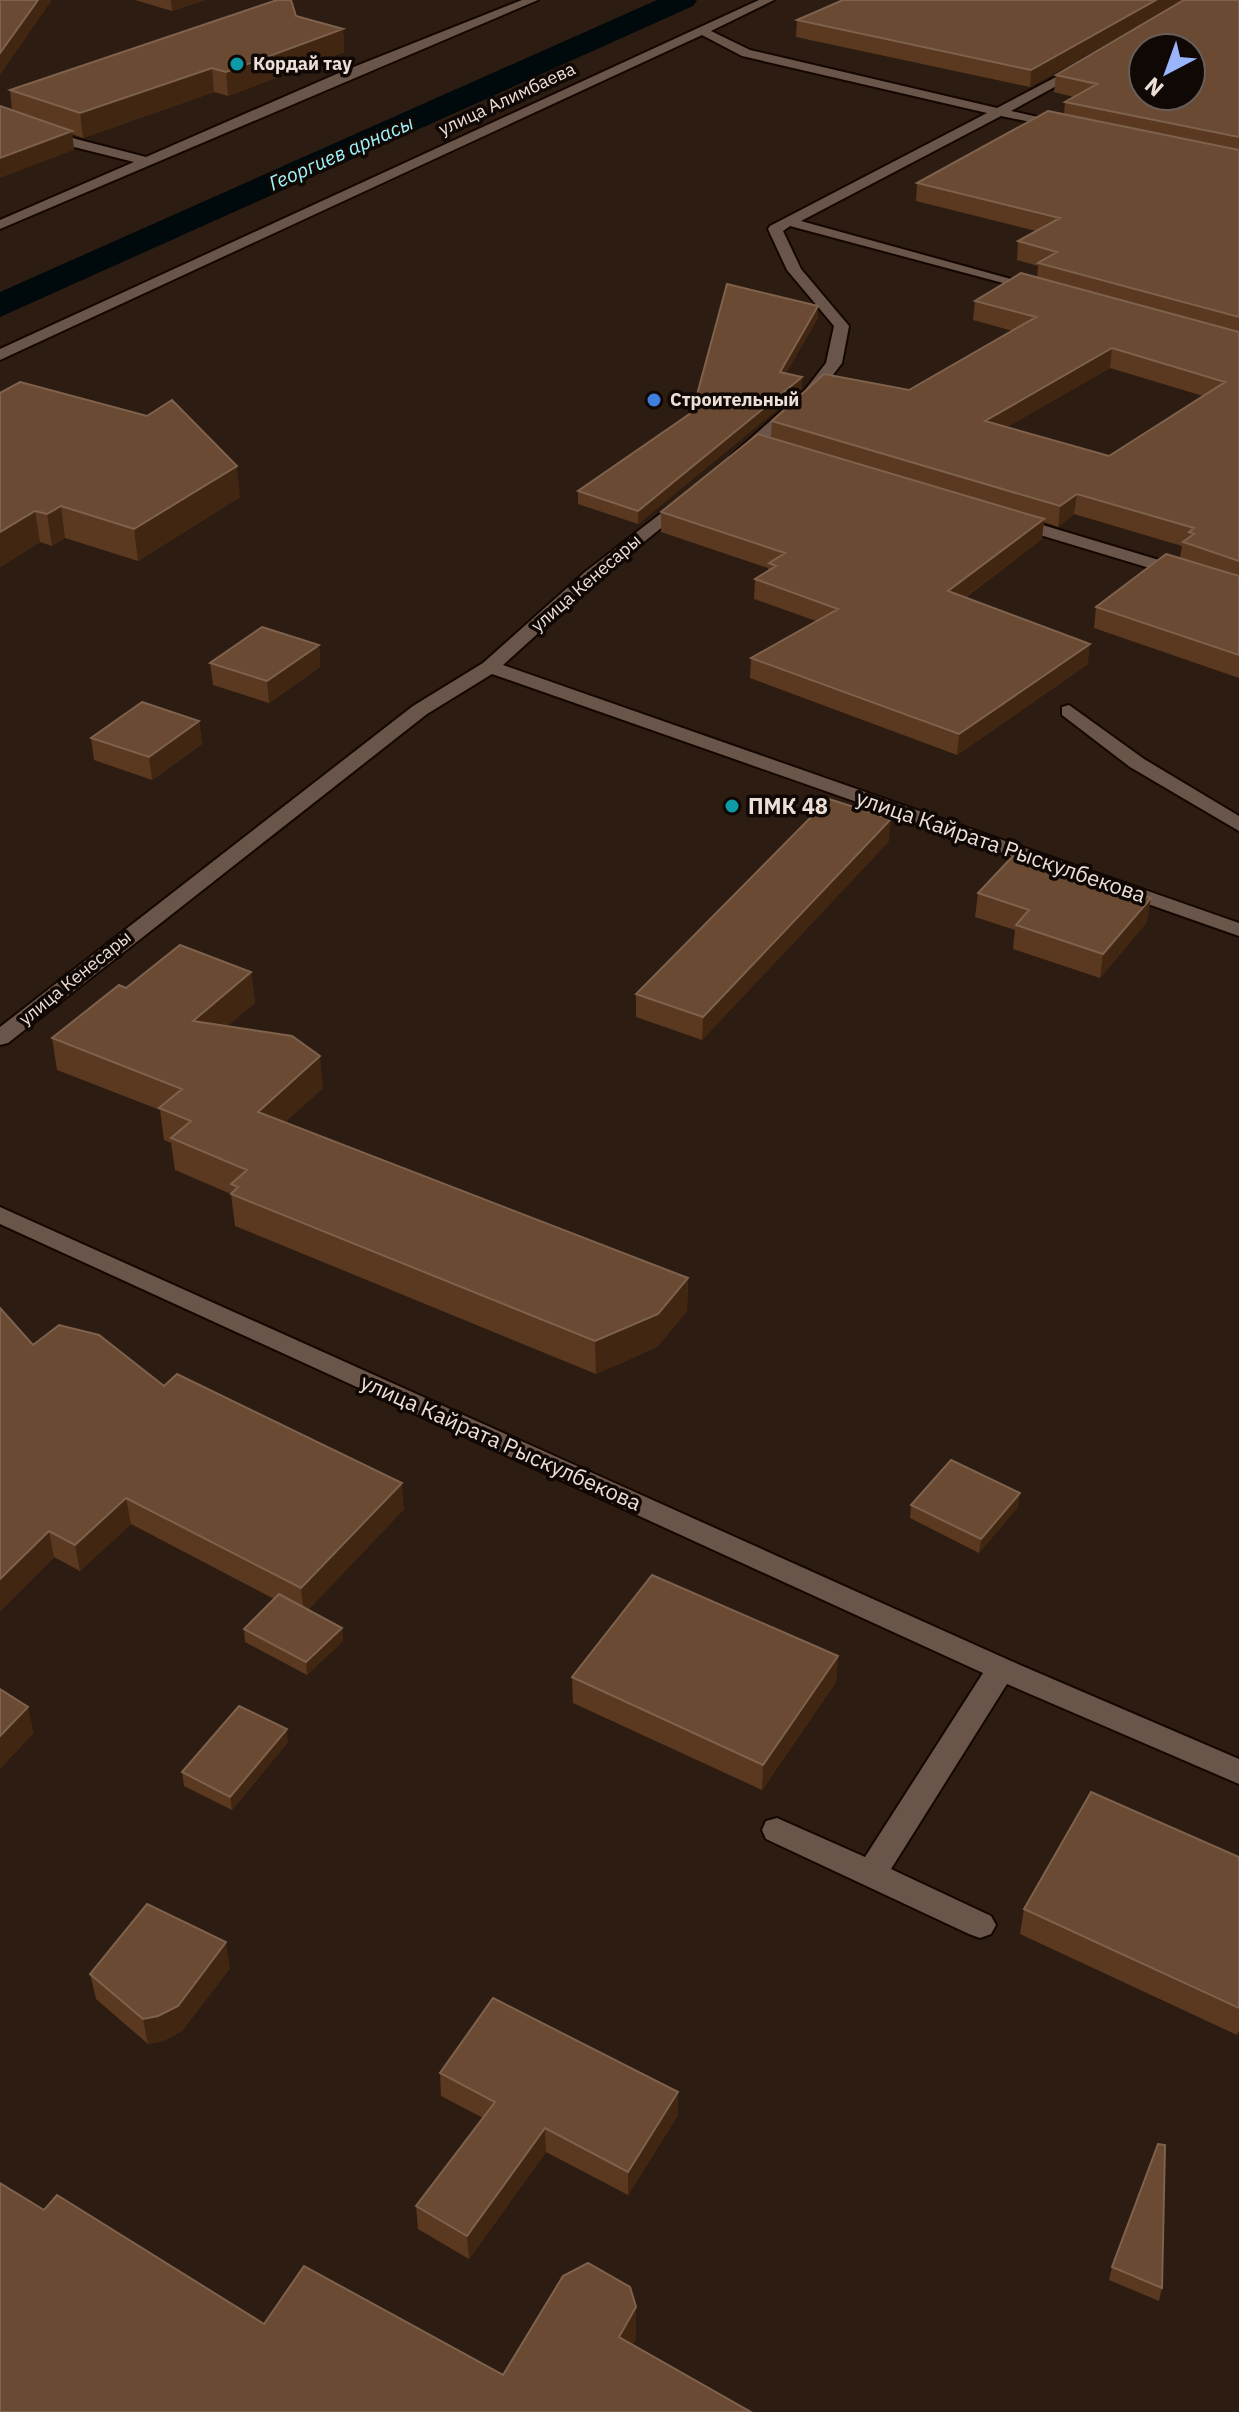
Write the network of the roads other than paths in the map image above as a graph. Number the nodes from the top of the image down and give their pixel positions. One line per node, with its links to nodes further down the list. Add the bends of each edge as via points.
1 (532, 0): 8 (street)
2 (768, 0): 3 (street, улица Алимбаева)
3 (701, 30): 5 (street, via 746,53); 12 (street, улица Алимбаева)
4 (1099, 58): 5 (street)
5 (1002, 113): 7 (street); 9 (street)
6 (0, 117): 8 (street)
7 (1080, 131)
8 (146, 161): 10 (street)
9 (790, 222): 11 (street); 13 (street, via 775,229 794,270 842,326 834,363 762,446)
10 (0, 225)
11 (1056, 296)
12 (0, 355)
13 (730, 463)
14 (706, 483): 17 (street, улица Кенесары)
15 (998, 517): 16 (street)
16 (1239, 590)
17 (490, 667): 20 (street, улица Кайрата Рыскулбекова); 21 (street, улица Кенесары, via 420,710)
18 (1069, 711): 19 (street, via 1137,763)
19 (1239, 825)
20 (1239, 930)
21 (0, 1038)
22 (0, 1215): 23 (street, улица Кайрата Рыскулбекова)
23 (1001, 1669): 24 (street, улица Кайрата Рыскулбекова); 26 (street)
24 (1239, 1772)
25 (777, 1830): 26 (street)
26 (871, 1874): 27 (street)
27 (980, 1925)

